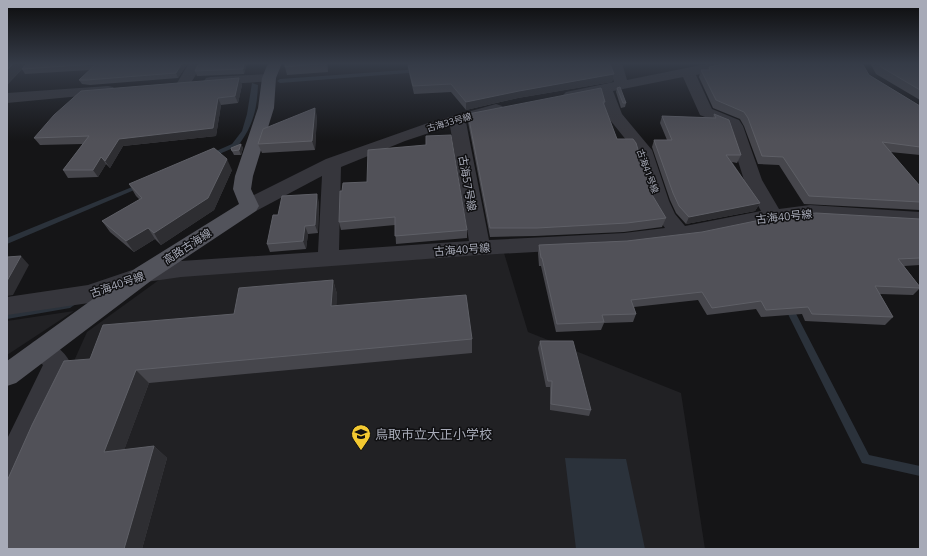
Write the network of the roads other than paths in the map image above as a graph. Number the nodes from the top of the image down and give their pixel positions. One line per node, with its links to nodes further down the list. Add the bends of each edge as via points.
1 (605, 88): 15 (street, 古海41号線, via 614,115 643,150 659,201)
2 (122, 89): 6 (street)
3 (269, 89): 12 (main road, via 266,108 244,176 242,189)
4 (600, 89): 7 (street)
5 (700, 89): 13 (street, via 706,112 735,126 753,180)
6 (14, 98): 9 (street)
7 (556, 98)
8 (513, 106): 10 (street, 古海33号線)
9 (7, 109)
10 (457, 119): 11 (street, 古海33号線, via 413,132); 16 (street, 古海57号線)
11 (332, 163): 12 (street, 古海33号線); 17 (street)
12 (249, 206): 18 (main road, 高路古海線)
13 (774, 216): 14 (street, 古海40号線, via 810,212); 15 (street, 古海40号線)
14 (920, 219)
15 (680, 233): 16 (street, 古海40号線, via 624,240)
16 (480, 248): 17 (street, 古海40号線)
17 (328, 258): 18 (street, 古海40号線)
18 (144, 274): 19 (street, 古海40号線, via 89,294); 20 (main road, 高路古海線)
19 (7, 306)
20 (42, 349): 21 (main road, 高路古海線); 22 (street, via 57,362)
21 (7, 375)
22 (7, 472)

